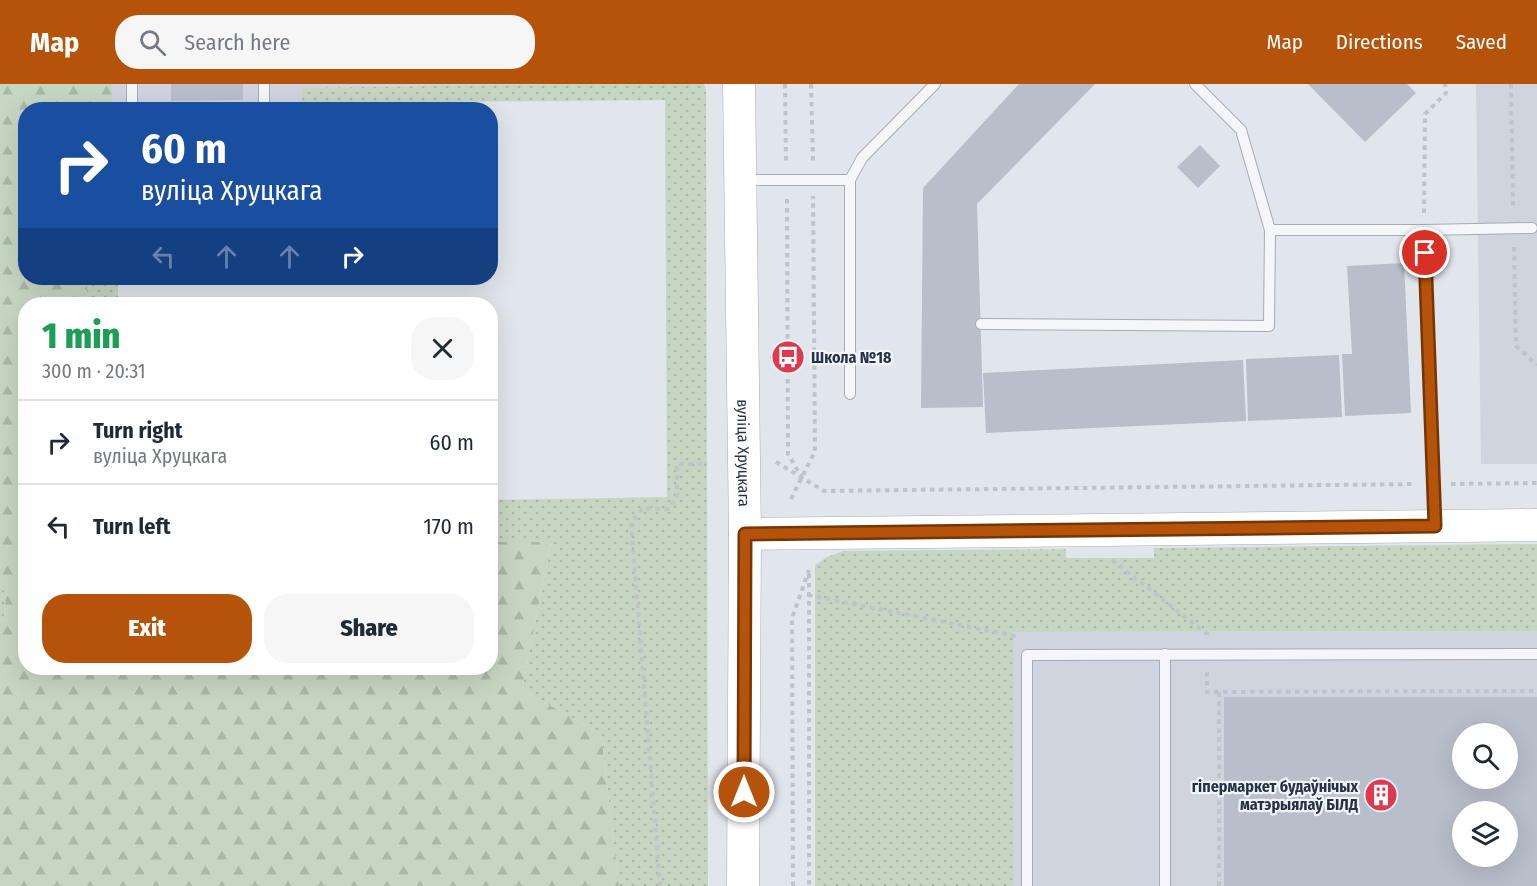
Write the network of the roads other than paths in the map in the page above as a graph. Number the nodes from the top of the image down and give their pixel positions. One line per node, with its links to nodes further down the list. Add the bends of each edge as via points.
1 (132, 84): 6 (lane)
2 (264, 84): 7 (lane)
3 (739, 84): 8 (main road, вуліца Хруцкага)
4 (935, 84): 9 (lane, via 862,158)
5 (1195, 84): 11 (lane, via 1241,130)
6 (132, 102)
7 (264, 102)
8 (740, 180): 9 (lane); 17 (main road, вуліца Хруцкага)
9 (850, 180): 14 (lane)
10 (1532, 228): 12 (lane)
11 (1270, 230): 12 (lane); 13 (lane, via 1269,326)
12 (1424, 230): 16 (lane)
13 (981, 324)
14 (850, 394)
15 (1537, 525): 16 (main road)
16 (1435, 526): 17 (main road)
17 (745, 534): 20 (main road, вуліца Хруцкага)
18 (1165, 654): 19 (lane); 21 (lane, via 1027,655); 22 (lane)
19 (1537, 654)
20 (743, 886)
21 (1028, 886)
22 (1165, 886)

